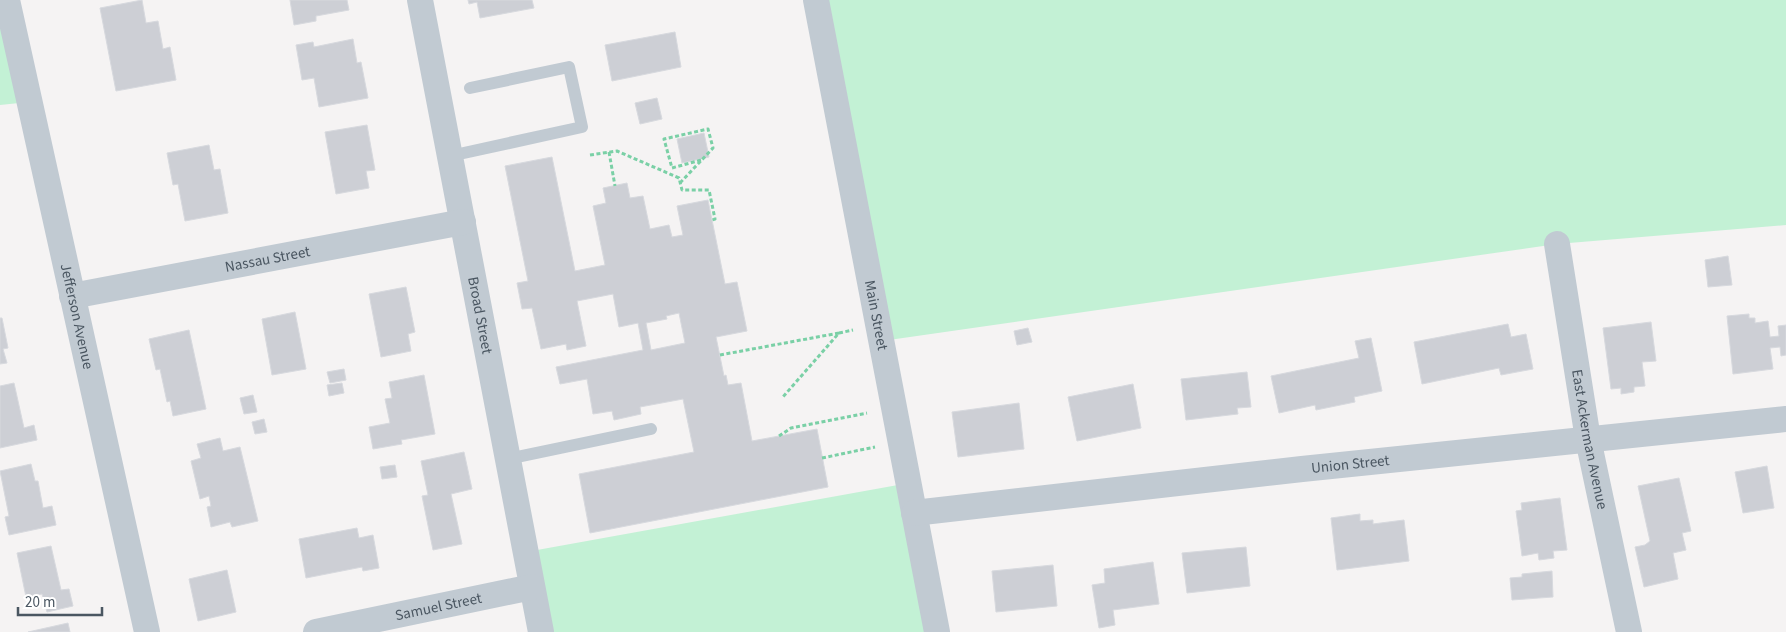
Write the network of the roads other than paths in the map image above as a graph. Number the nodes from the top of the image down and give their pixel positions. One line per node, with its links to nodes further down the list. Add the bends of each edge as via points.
1 (7, 0): 8 (street, Jefferson Avenue)
2 (420, 0): 5 (street, Broad Street)
3 (816, 0): 13 (street, Main Street)
4 (470, 88): 5 (lane, via 570,67 582,127)
5 (450, 156): 6 (street, Broad Street)
6 (463, 222): 8 (street, Nassau Street); 12 (street, Broad Street)
7 (1557, 244): 11 (street, East Ackerman Avenue)
8 (72, 296): 15 (street, Jefferson Avenue)
9 (1786, 419): 11 (street, Union Street)
10 (651, 429): 12 (lane)
11 (1588, 439): 13 (street, Union Street); 19 (street, East Ackerman Avenue)
12 (508, 458): 14 (street, Broad Street)
13 (914, 513): 18 (street, Main Street)
14 (532, 587): 16 (street, Samuel Street); 17 (street, Broad Street)
15 (147, 632)
16 (316, 632)
17 (541, 632)
18 (937, 632)
19 (1629, 632)

